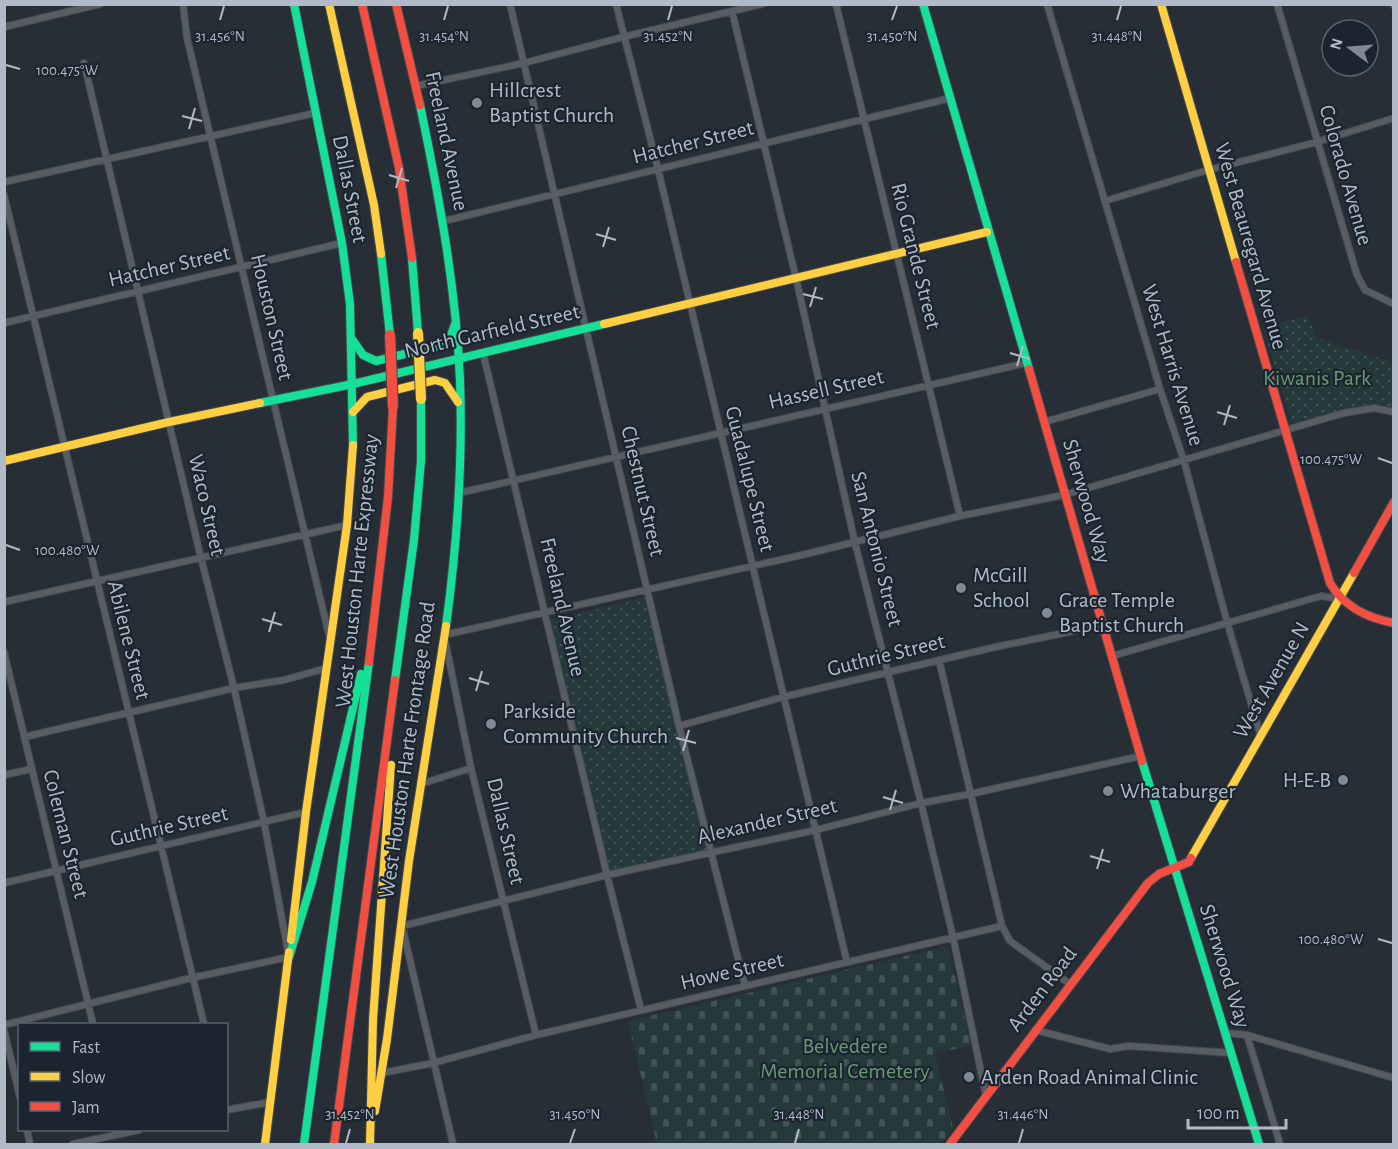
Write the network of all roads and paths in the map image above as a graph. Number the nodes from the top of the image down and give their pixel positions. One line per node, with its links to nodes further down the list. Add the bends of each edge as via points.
1 (100, 4): 16 (street)
2 (183, 4): 28 (street, Houston Street)
3 (294, 4): 25 (main road, Dallas Street)
4 (322, 4): 24 (main road)
5 (329, 4): 24 (main road, West Houston Harte Expressway)
6 (363, 4): 92 (main road, bridge, via 406,201 416,284 421,461)
7 (396, 4): 22 (main road, Freeland Avenue)
8 (510, 4): 21 (street, Chestnut Street)
9 (616, 4): 19 (street, Guadalupe Street)
10 (762, 4): 17 (street)
11 (836, 4): 27 (street, Rio Grande Street)
12 (922, 4): 23 (main road, Sherwood Way)
13 (1047, 4): 37 (street, West Harris Avenue)
14 (1161, 4): 33 (main road, West Beauregard Avenue)
15 (1277, 4): 29 (street, Colorado Avenue)
16 (78, 7): 18 (street)
17 (732, 11): 19 (street); 30 (street, San Antonio Street)
18 (4, 27)
19 (623, 37): 21 (street); 32 (street, Guadalupe Street)
20 (84, 63): 31 (street, Waco Street)
21 (524, 63): 22 (street); 35 (street, Chestnut Street)
22 (416, 86): 38 (main road, Freeland Avenue)
23 (951, 98): 27 (street, Hatcher Street); 39 (main road, Sherwood Way)
24 (350, 99): 86 (main road, West Houston Harte Expressway, bridge, via 374,205 390,335 393,407)
25 (315, 113): 28 (street); 40 (main road, Dallas Street)
26 (1394, 118): 29 (street)
27 (862, 119): 30 (street, Hatcher Street); 41 (street, Rio Grande Street)
28 (210, 137): 31 (street); 42 (street, Houston Street)
29 (1317, 142): 33 (street); 46 (street, Colorado Avenue, via 1357,275 1365,290)
30 (763, 143): 32 (street, Hatcher Street); 43 (street, San Antonio Street)
31 (106, 159): 34 (street); 44 (street, Waco Street)
32 (658, 169): 35 (street, Hatcher Street); 45 (street, Guadalupe Street)
33 (1208, 170): 37 (street); 65 (main road, West Beauregard Avenue)
34 (4, 182)
35 (554, 194): 38 (street, Hatcher Street); 50 (street, Chestnut Street)
36 (4, 195): 47 (street, Abilene Street)
37 (1105, 201): 57 (street, West Harris Avenue)
38 (444, 221): 48 (main road, Freeland Avenue)
39 (987, 232): 41 (main road, North Garfield Street); 54 (main road, Sherwood Way)
40 (342, 243): 42 (street, Hatcher Street); 51 (main road, Dallas Street)
41 (898, 253): 43 (main road, North Garfield Street); 56 (street, Rio Grande Street)
42 (243, 267): 44 (street, Hatcher Street); 58 (street, Houston Street)
43 (796, 278): 45 (main road, North Garfield Street); 60 (street, San Antonio Street)
44 (138, 292): 47 (street, Hatcher Street); 63 (street, Waco Street)
45 (688, 303): 50 (main road, North Garfield Street); 66 (street, Guadalupe Street)
46 (1394, 304)
47 (34, 316): 49 (street, Hatcher Street); 67 (street, Abilene Street)
48 (457, 319): 51 (main road, via 449,341 442,345 376,361 363,355); 53 (main road, Freeland Avenue)
49 (4, 323)
50 (586, 328): 52 (main road, North Garfield Street); 68 (street, Chestnut Street)
51 (351, 338): 55 (main road, Dallas Street)
52 (483, 353): 53 (main road, North Garfield Street); 71 (street, Freeland Avenue)
53 (458, 359): 55 (main road, North Garfield Street); 59 (main road, West Houston Harte Frontage Road)
54 (1026, 363): 56 (street, Hassell Street); 64 (main road, Sherwood Way)
55 (353, 384): 58 (main road, North Garfield Street); 61 (main road)
56 (930, 384): 60 (street, Hassell Street); 75 (street, Rio Grande Street)
57 (1160, 388): 64 (street); 70 (street, West Harris Avenue)
58 (274, 402): 63 (main road, North Garfield Street); 77 (street, Houston Street)
59 (459, 405): 61 (main road, via 445,383 435,380 367,397); 72 (main road, West Houston Harte Frontage Road)
60 (825, 408): 66 (street, Hassell Street); 78 (street, San Antonio Street)
61 (353, 412): 76 (main road)
62 (1394, 412): 65 (street, via 1374,408 1344,413)
63 (169, 422): 67 (main road, North Garfield Street); 79 (street, Waco Street)
64 (1044, 422): 73 (main road, Sherwood Way)
65 (1284, 431): 70 (street); 83 (main road, West Beauregard Avenue, via 1330,584)
66 (720, 432): 68 (street, Hassell Street); 80 (street, Guadalupe Street)
67 (65, 445): 69 (main road, North Garfield Street); 81 (street, Abilene Street)
68 (616, 456): 71 (street, Hassell Street); 82 (street, Chestnut Street)
69 (4, 461)
70 (1184, 461): 73 (street); 87 (street, West Harris Avenue)
71 (513, 482): 72 (street, Hassell Street); 85 (street, Freeland Avenue)
72 (459, 493): 90 (main road, West Houston Harte Frontage Road)
73 (1064, 495): 75 (street); 89 (main road, Sherwood Way)
74 (1392, 508): 83 (main road, West Avenue N)
75 (960, 516): 78 (street)
76 (347, 525): 77 (street); 91 (main road)
77 (305, 535): 79 (street); 91 (street, Houston Street)
78 (855, 543): 80 (street); 97 (street, San Antonio Street)
79 (201, 558): 81 (street); 98 (street, Waco Street)
80 (753, 566): 82 (street); 99 (street, Guadalupe Street)
81 (96, 581): 84 (street); 100 (street, Abilene Street)
82 (648, 590): 85 (street); 101 (street, Chestnut Street)
83 (1340, 599): 87 (street, via 1321,596); 88 (main road); 103 (main road, West Avenue N)
84 (4, 602)
85 (544, 614): 90 (street); 118 (street, Freeland Avenue)
86 (375, 618): 124 (main road, via 312,882); 150 (main road, West Houston Harte Expressway)
87 (1227, 622): 94 (street); 103 (street, West Harris Avenue)
88 (1394, 623)
89 (1103, 625): 94 (main road, Sherwood Way); 95 (street, Guthrie Street)
90 (444, 635): 105 (street, Dallas Street); 108 (main road, West Houston Harte Frontage Road)
91 (330, 637): 96 (main road)
92 (401, 643): 151 (main road); 152 (main road, via 373,1020)
93 (4, 652): 102 (street, Coleman Street)
94 (1112, 656): 104 (main road, Sherwood Way)
95 (939, 660): 97 (street, Guthrie Street); 109 (street)
96 (327, 668): 98 (street); 111 (main road)
97 (888, 674): 99 (street, Guthrie Street); 110 (street, San Antonio Street)
98 (234, 688): 100 (street); 112 (street, Waco Street)
99 (783, 697): 101 (street, Guthrie Street); 113 (street, Guadalupe Street)
100 (129, 714): 102 (street); 114 (street, Abilene Street)
101 (679, 726): 115 (street, Chestnut Street)
102 (24, 737): 106 (street, Coleman Street)
103 (1261, 737): 116 (main road, West Avenue N, via 1189,861)
104 (1141, 756): 109 (street, Alexander Street); 116 (main road, Sherwood Way)
105 (471, 768): 108 (street); 120 (street, Dallas Street)
106 (31, 769): 107 (street); 117 (street, Coleman Street)
107 (4, 775)
108 (424, 783): 121 (main road, West Houston Harte Frontage Road)
109 (970, 794): 110 (street, Alexander Street); 122 (street)
110 (921, 803): 113 (street, Alexander Street); 123 (street, San Antonio Street)
111 (306, 812): 112 (street, Guthrie Street); 124 (main road)
112 (264, 822): 114 (street, Guthrie Street); 124 (street, Waco Street)
113 (816, 830): 115 (street, Alexander Street); 125 (street, Guadalupe Street)
114 (160, 846): 117 (street, Guthrie Street); 126 (street, Abilene Street)
115 (711, 853): 118 (street, Alexander Street); 128 (street, Chestnut Street)
116 (1174, 868): 127 (main road, Arden Road, via 1148,883); 136 (main road, Sherwood Way)
117 (56, 871): 119 (street, Guthrie Street); 129 (street, Coleman Street)
118 (607, 875): 120 (street, Alexander Street); 130 (street, Freeland Avenue)
119 (4, 883)
120 (502, 901): 121 (street, Alexander Street); 137 (street, Dallas Street)
121 (402, 926): 140 (street); 141 (main road, West Houston Harte Frontage Road)
122 (1002, 926): 123 (street, Howe Street); 127 (street, via 1010,941)
123 (953, 937): 125 (street, Howe Street); 144 (street, San Antonio Street)
124 (289, 957): 126 (street); 145 (main road)
125 (847, 962): 128 (street, Howe Street)
126 (191, 978): 129 (street); 133 (street, Abilene Street)
127 (1070, 984): 135 (main road, Arden Road)
128 (745, 986): 130 (street, Howe Street)
129 (89, 1005): 131 (street); 132 (street, Coleman Street)
130 (641, 1010): 137 (street, Howe Street)
131 (19, 1023)
132 (93, 1023)
133 (204, 1023)
134 (4, 1027): 143 (street)
135 (1035, 1030): 139 (street, via 1110,1049 1129,1046); 144 (main road, Arden Road)
136 (1226, 1033): 138 (street); 139 (main road, Sherwood Way)
137 (536, 1035): 140 (street, Howe Street)
138 (1247, 1035): 142 (street); 156 (street, Sherwood Way)
139 (1232, 1053): 155 (main road, Sherwood Way)
140 (433, 1062): 141 (street, Howe Street); 153 (street)
141 (382, 1073): 152 (main road, West Houston Harte Frontage Road)
142 (1394, 1078)
143 (18, 1088)
144 (986, 1096): 154 (main road, Arden Road)
145 (271, 1102): 146 (street); 149 (main road)
146 (228, 1110)
147 (118, 1132): 148 (street)
148 (73, 1144)
149 (265, 1144)
150 (304, 1144)
151 (333, 1144)
152 (370, 1144)
153 (453, 1144)
154 (950, 1144)
155 (1259, 1144)
156 (1280, 1144)

